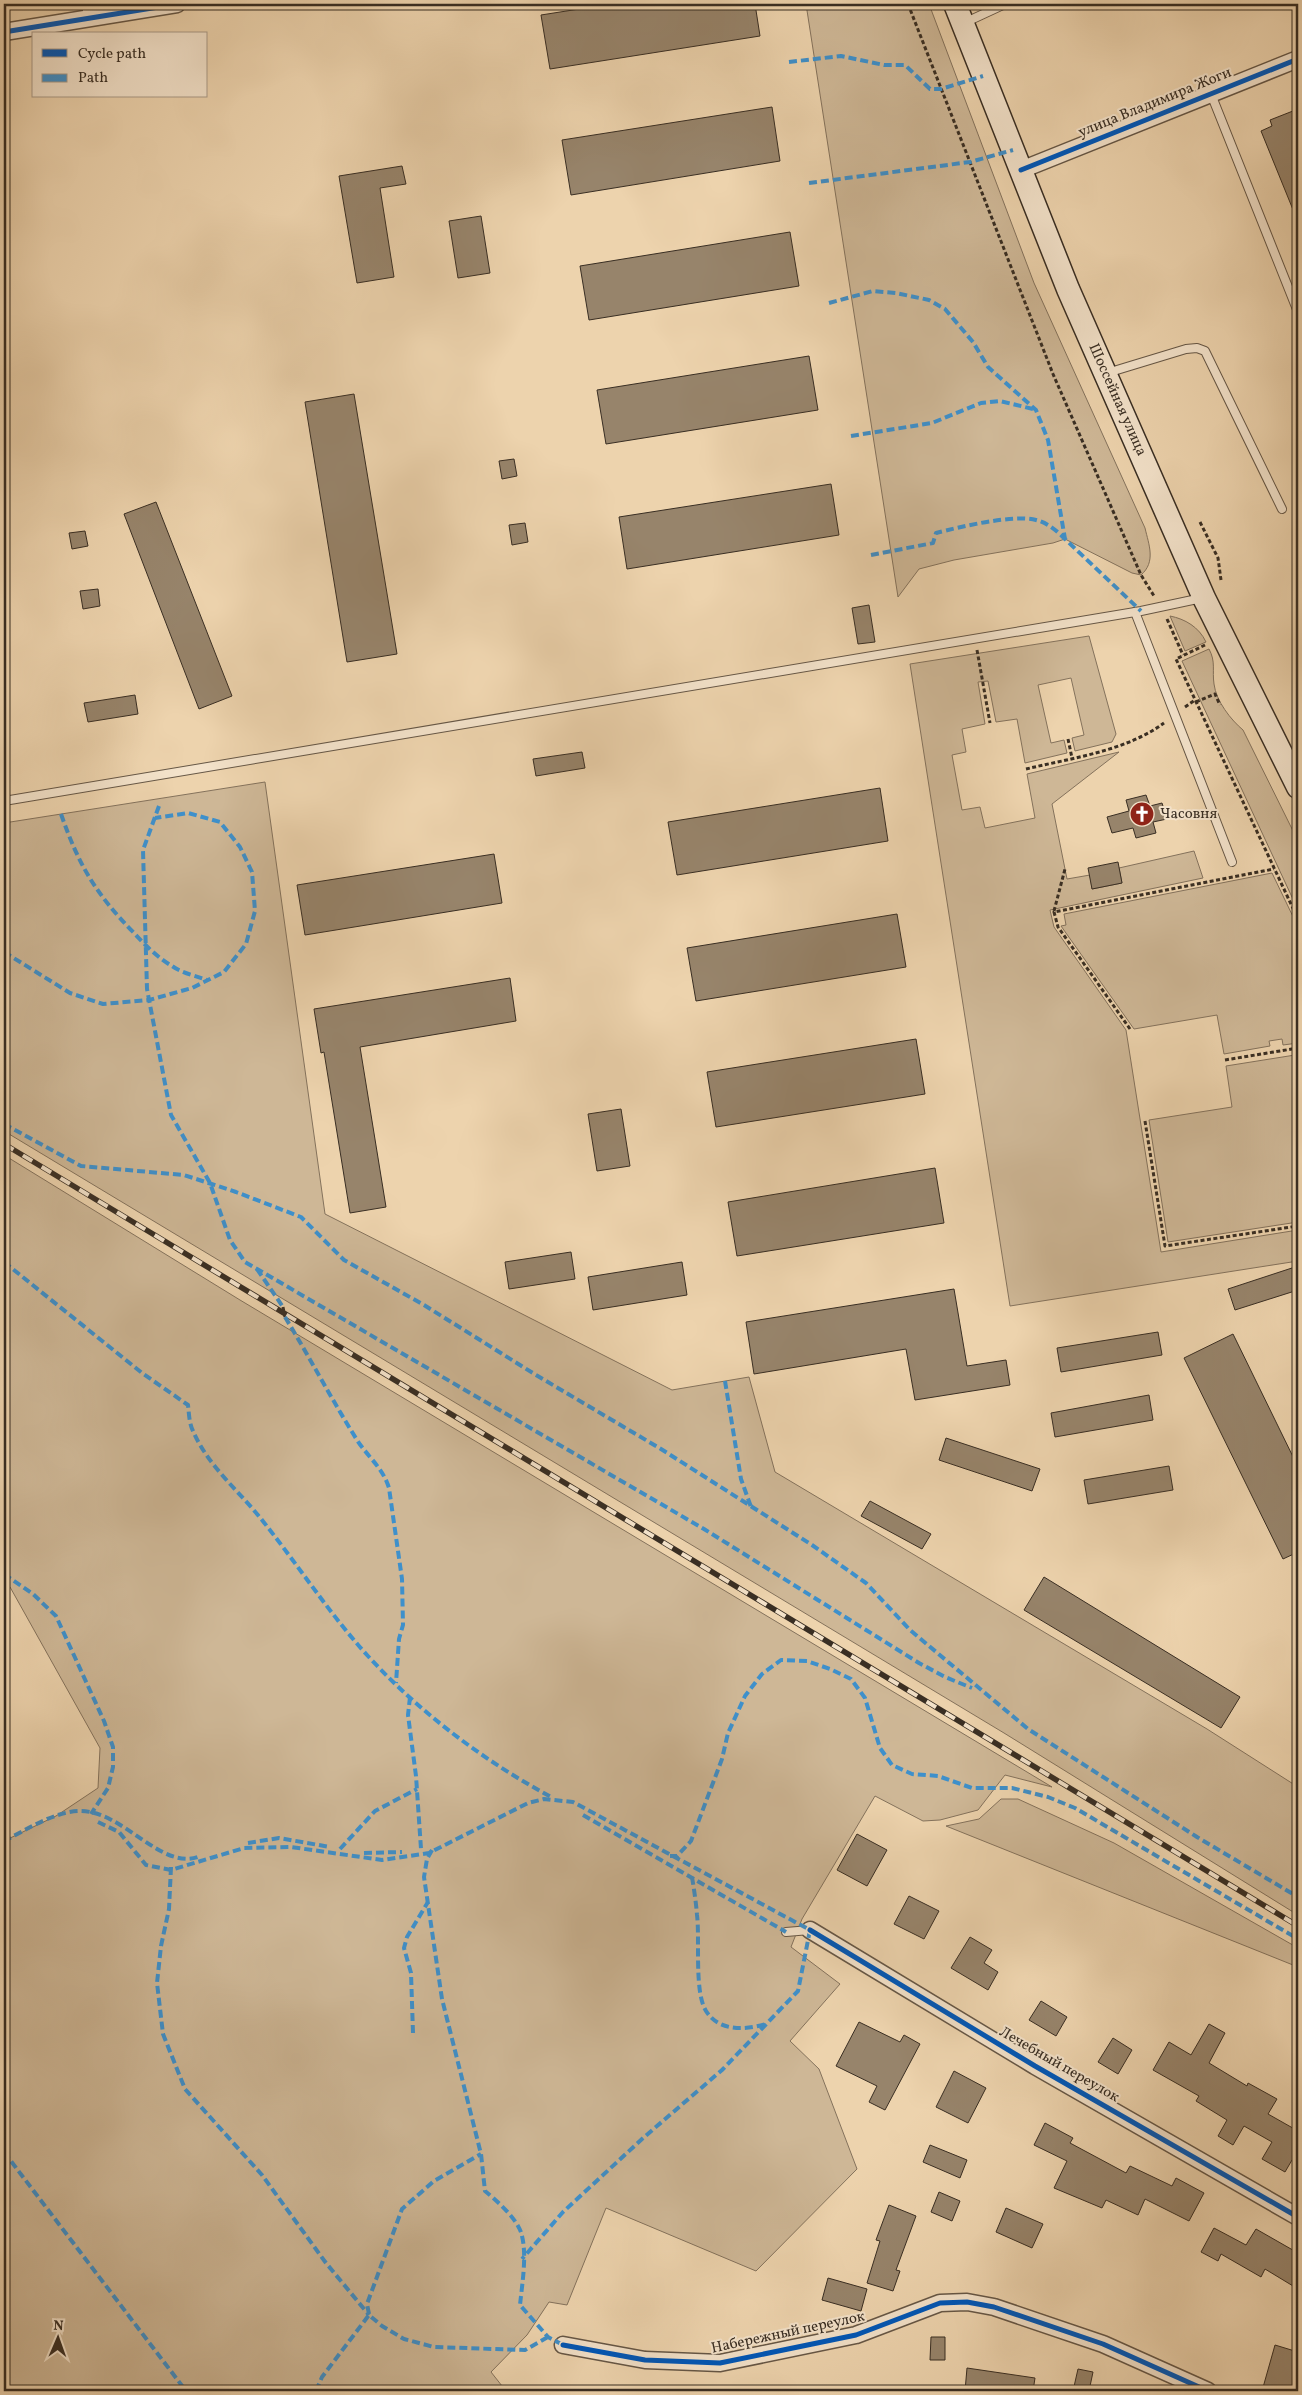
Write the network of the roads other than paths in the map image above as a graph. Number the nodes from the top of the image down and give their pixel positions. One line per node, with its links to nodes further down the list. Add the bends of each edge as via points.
1 (177, 4): 3 (street)
2 (1005, 4): 4 (lane)
3 (87, 11): 5 (street)
4 (959, 14): 8 (main road, Шоссейная улица)
5 (4, 32)
6 (1298, 60): 7 (street, улица Владимира Жоги)
7 (1211, 94): 8 (street, улица Владимира Жоги); 9 (lane)
8 (1021, 170): 10 (main road, Шоссейная улица, via 1068,290)
9 (1298, 312)
10 (1106, 374): 11 (lane, via 1186,349 1205,351); 12 (main road, Шоссейная улица)
11 (1282, 509)
12 (1204, 598): 13 (lane); 14 (main road, Шоссейная улица)
13 (1135, 612): 16 (lane); 17 (lane)
14 (1293, 763): 15 (main road, Шоссейная улица)
15 (1298, 787)
16 (4, 801)
17 (1232, 862)
18 (810, 1930): 19 (lane); 20 (street, Лечебный переулок, via 1034,2066)
19 (786, 1932)
20 (1298, 2217)
21 (564, 2345): 22 (street, Набережный переулок, via 645,2360 720,2363 856,2335 940,2303 967,2302 994,2307 1103,2344)
22 (1208, 2391)

